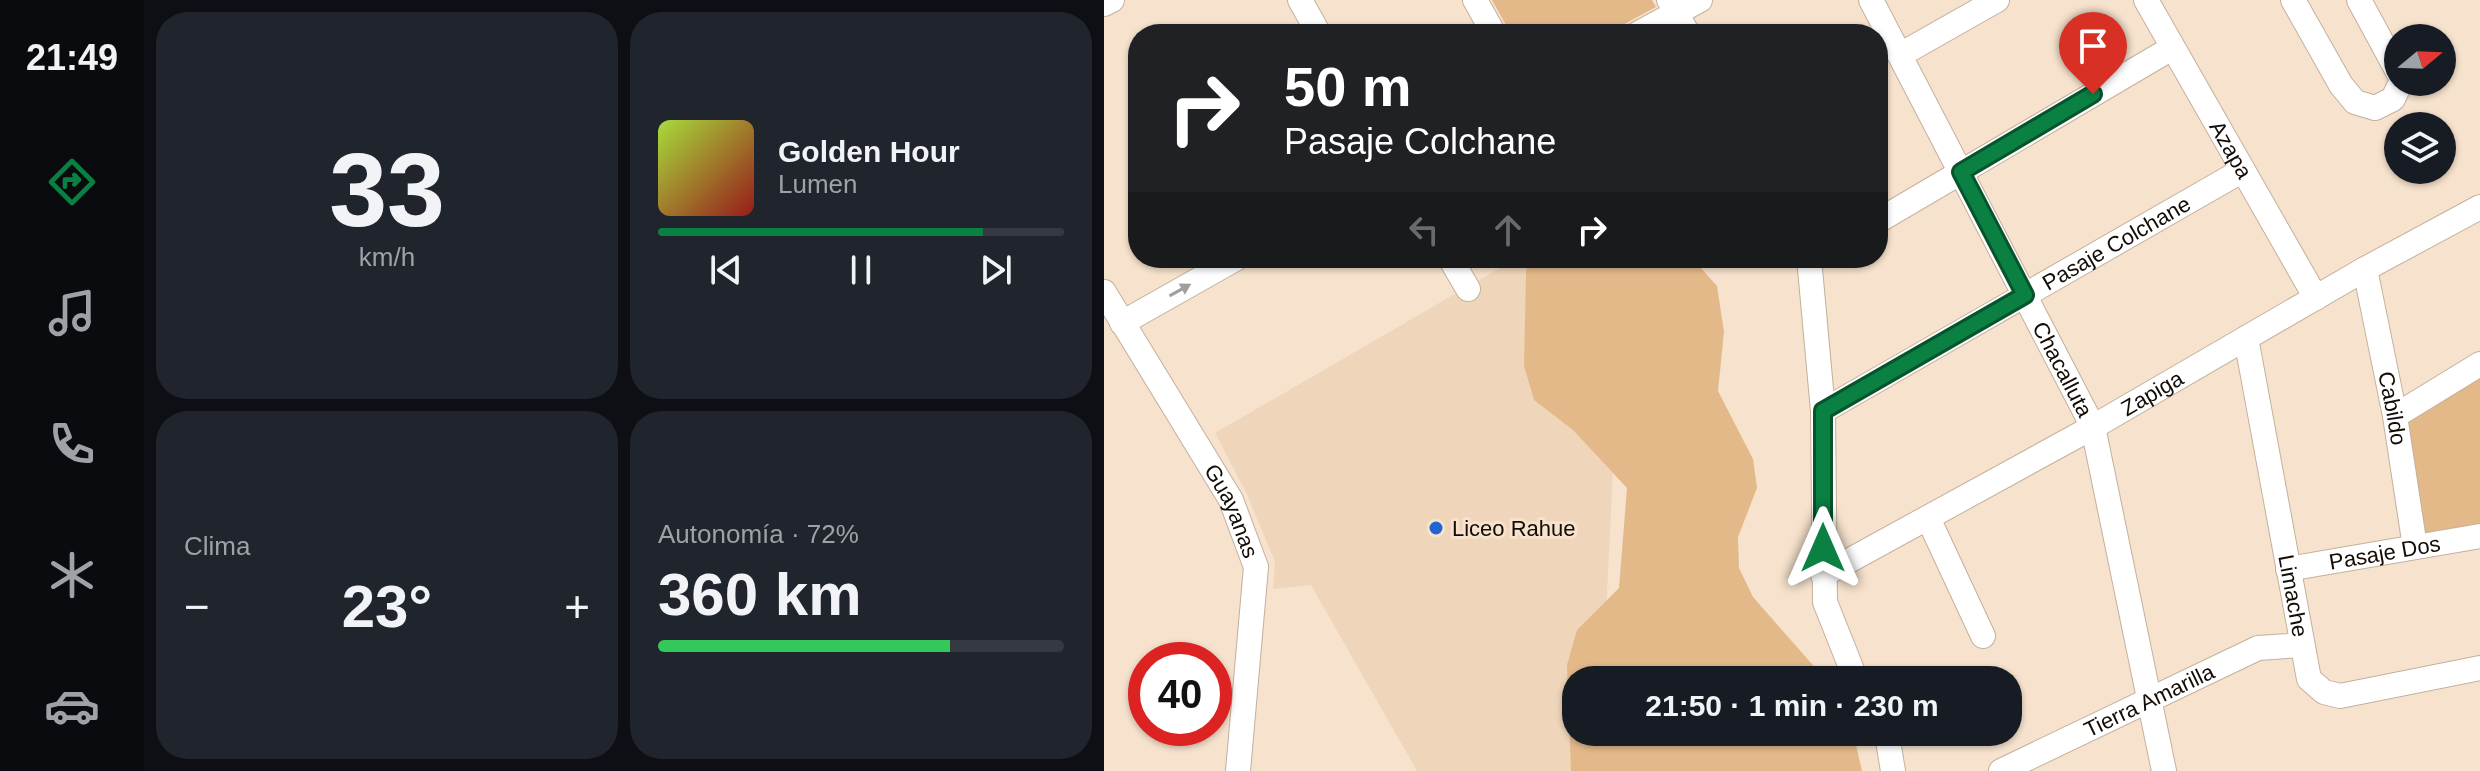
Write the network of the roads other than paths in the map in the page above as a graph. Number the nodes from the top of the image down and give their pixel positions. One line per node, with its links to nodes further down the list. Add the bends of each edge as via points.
1 (1112, 0): 10 (street)
2 (1300, 0): 12 (street)
3 (1475, 0): 13 (street)
4 (1700, 0): 11 (street)
5 (1871, 0): 14 (street, Chacalluta)
6 (1997, 0): 18 (street)
7 (2146, 0): 17 (street, Azapa)
8 (2293, 0): 19 (street, via 2355,102 2375,108)
9 (2359, 0): 16 (street)
10 (1104, 4)
11 (1678, 16)
12 (1313, 24)
13 (1488, 24)
14 (1884, 24)
15 (1888, 32): 18 (street, Chacalluta)
16 (2384, 46)
17 (2172, 48): 20 (street, Azapa); 21 (street)
18 (1900, 55): 21 (street, Chacalluta)
19 (2394, 96)
20 (2243, 170): 29 (street, Pasaje Colchane); 30 (street, Azapa)
21 (1961, 172): 23 (street); 29 (street, Chacalluta)
22 (2480, 207): 27 (street, Zapiga)
23 (1888, 215)
24 (1212, 268): 31 (street, one-way to 24)
25 (1456, 268): 28 (street)
26 (1813, 268): 34 (street)
27 (2365, 269): 30 (street, Zapiga); 35 (street, Cabildo)
28 (1468, 289)
29 (2025, 295): 34 (street, Pasaje Colchane); 36 (street, Chacalluta)
30 (2316, 298): 32 (street, Zapiga)
31 (1111, 308): 48 (street, Guayanas, via 1231,500 1256,567)
32 (2246, 338): 36 (street, Zapiga); 40 (street, Limache)
33 (2480, 364): 35 (street)
34 (1823, 411): 41 (street)
35 (2395, 416): 39 (street, Cabildo)
36 (2093, 427): 37 (street, Zapiga); 46 (street, Chacalluta)
37 (1928, 518): 41 (street, Zapiga); 42 (street)
38 (2480, 536): 39 (street, Pasaje Dos)
39 (2415, 547): 40 (street, Pasaje Dos)
40 (2288, 569): 43 (street, Limache)
41 (1823, 575): 44 (street, via 1825,602)
42 (1983, 636)
43 (2302, 645): 45 (street, Limache, via 2309,679 2324,692 2340,696); 46 (street, Tierra Amarilla, via 2258,648)
44 (1850, 666)
45 (2480, 668)
46 (2151, 701): 50 (street, Tierra Amarilla); 51 (street, Chacalluta)
47 (1889, 746): 49 (street)
48 (1238, 771)
49 (1893, 771)
50 (2001, 771)
51 (2164, 771)

